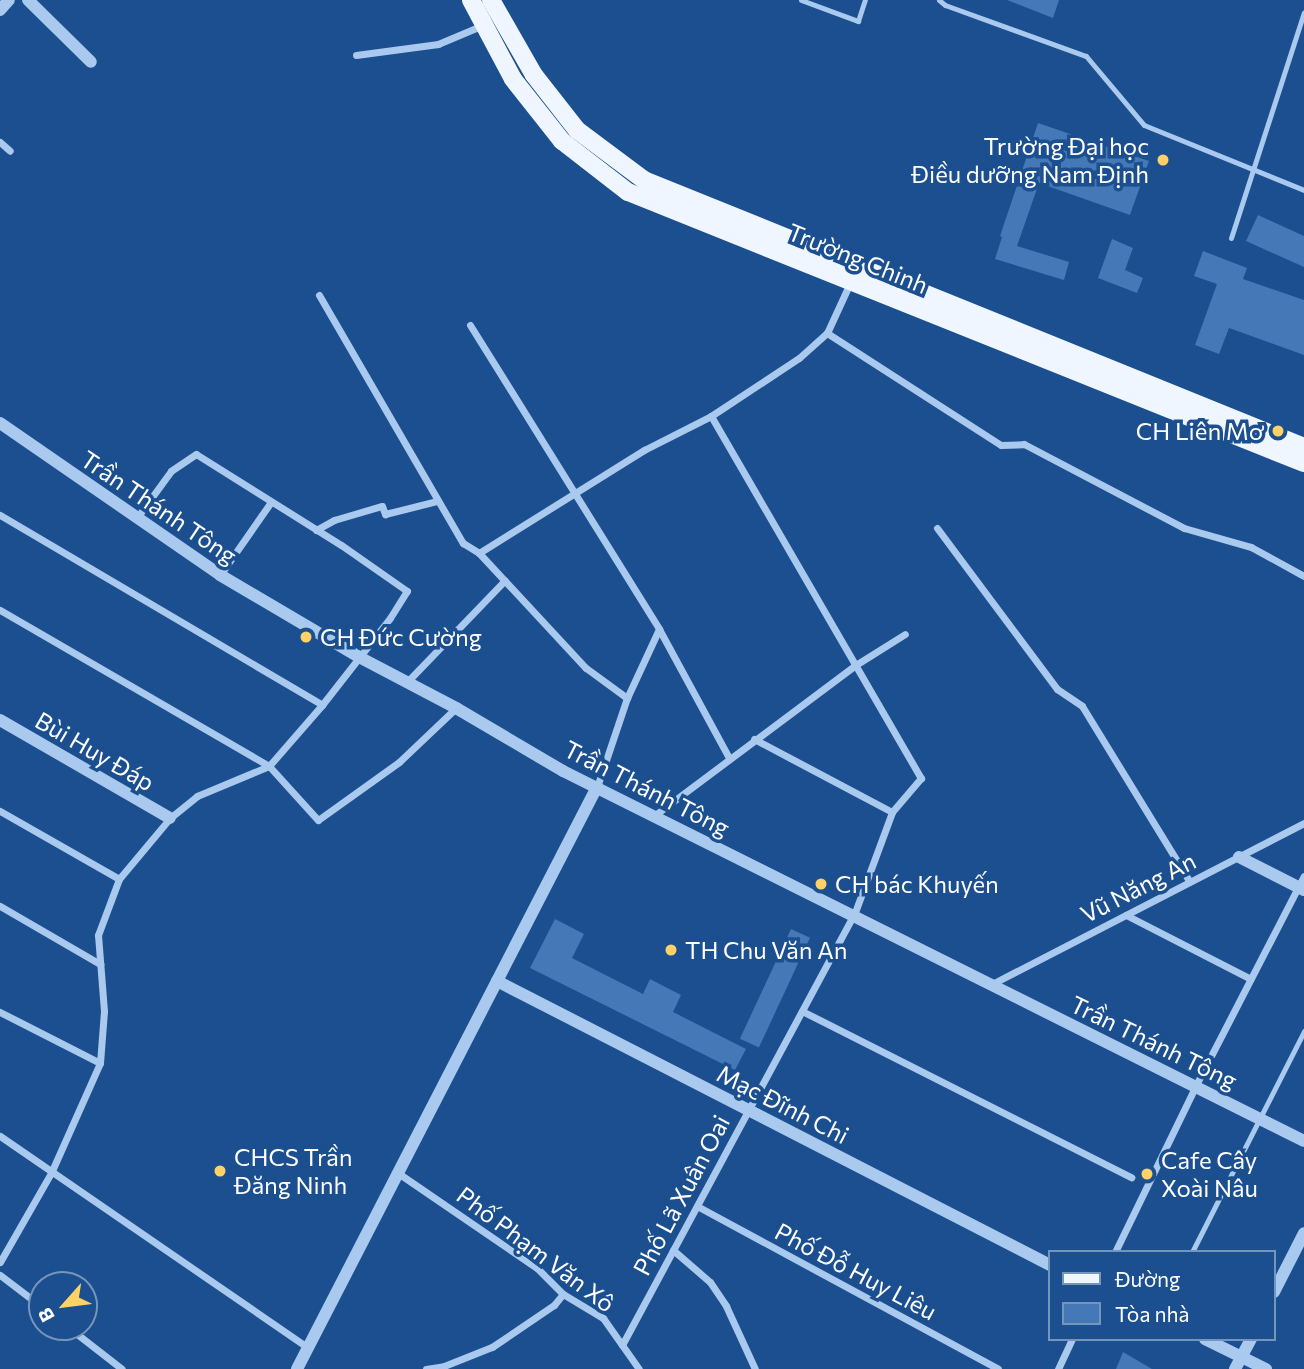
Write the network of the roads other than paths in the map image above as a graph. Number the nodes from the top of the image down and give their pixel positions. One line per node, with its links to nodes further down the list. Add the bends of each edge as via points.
1 (9, 0): 8 (street)
2 (28, 0): 12 (street)
3 (471, 0): 10 (main road, Trường Chinh)
4 (491, 0): 24 (main road, Trường Chinh, via 534,75 577,130 644,180)
5 (801, 0): 6 (lane, via 858,21)
6 (865, 0)
7 (940, 0): 15 (lane, via 1086,56 1144,125)
8 (0, 10)
9 (1304, 12): 15 (lane)
10 (483, 25): 11 (street, via 438,44); 18 (main road, Trường Chinh, via 513,79 562,141 628,192)
11 (356, 55)
12 (92, 62)
13 (0, 142): 14 (street)
14 (10, 150)
15 (1253, 168): 16 (lane); 17 (lane)
16 (1304, 190)
17 (1231, 238)
18 (850, 281): 21 (street); 25 (main road, Trường Chinh)
19 (319, 295): 27 (street)
20 (470, 325): 26 (street)
21 (827, 333): 22 (street, via 799,358); 35 (street, via 1001,445 1024,444 1184,528 1251,547)
22 (711, 416): 26 (street); 41 (street)
23 (0, 423): 30 (street, Trần Thánh Tông)
24 (1304, 447)
25 (1304, 463)
26 (575, 493): 33 (street); 38 (street)
27 (437, 501): 32 (street, via 385,514 382,506); 33 (street, via 463,543)
28 (271, 502): 30 (street, via 196,454 170,471); 32 (street); 34 (street)
29 (0, 515): 44 (street)
30 (136, 520): 34 (street, Trần Thánh Tông)
31 (937, 528): 58 (street, via 1057,689 1082,706)
32 (316, 530): 40 (street, via 407,591)
33 (479, 553): 36 (street)
34 (220, 575): 40 (street, Trần Thánh Tông)
35 (1304, 576)
36 (505, 580): 42 (street); 43 (street, via 586,668)
37 (0, 610): 49 (street)
38 (659, 629): 43 (street); 48 (street)
39 (905, 634): 41 (street)
40 (359, 657): 42 (street, Trần Thánh Tông); 44 (street)
41 (854, 666): 47 (street); 52 (street, via 922,778)
42 (407, 682): 45 (street, Trần Thánh Tông)
43 (627, 698): 50 (street)
44 (322, 705): 49 (street)
45 (457, 708): 49 (street, via 399,762 318,820); 50 (street, Trần Thánh Tông)
46 (0, 720): 54 (street, Bùi Huy Đáp)
47 (754, 739): 48 (street); 52 (street)
48 (729, 758): 53 (street)
49 (269, 766): 54 (street, via 197,796)
50 (597, 787): 53 (street, Trần Thánh Tông); 65 (street)
51 (0, 811): 57 (street)
52 (892, 812): 61 (street, Phố Lã Xuân Oai)
53 (655, 816): 61 (street, Trần Thánh Tông)
54 (170, 818): 57 (street)
55 (1304, 823): 56 (street, Vũ Năng An)
56 (1239, 857): 58 (street, Vũ Năng An); 59 (street)
57 (119, 879): 63 (street, via 98,935)
58 (1191, 882): 62 (street, Vũ Năng An)
59 (1302, 884): 64 (street)
60 (0, 906): 63 (street)
61 (854, 915): 66 (street, Trần Thánh Tông); 67 (street, Phố Lã Xuân Oai)
62 (1126, 915): 64 (street); 66 (street, Vũ Năng An)
63 (100, 964): 70 (street, via 104,1011)
64 (1251, 979): 71 (street)
65 (496, 981): 72 (street, Mạc Đĩnh Chi); 77 (street)
66 (989, 986): 71 (street, Trần Thánh Tông)
67 (802, 1011): 72 (street, Phố Lã Xuân Oai); 78 (street)
68 (0, 1012): 70 (street)
69 (1304, 1031): 73 (lane)
70 (100, 1063): 76 (street)
71 (1196, 1085): 73 (street, Trần Thánh Tông); 82 (street)
72 (749, 1109): 79 (street, Phố Lã Xuân Oai); 85 (street, Mạc Đĩnh Chi)
73 (1261, 1118): 75 (street, Trần Thánh Tông); 83 (lane)
74 (0, 1136): 76 (street)
75 (1304, 1141)
76 (51, 1173): 84 (street); 95 (street)
77 (398, 1173): 88 (street, Phố Phạm Văn Xô, via 537,1268); 95 (street)
78 (1131, 1177)
79 (696, 1206): 81 (street, Phố Lã Xuân Oai); 102 (street, Phố Đỗ Huy Liêu)
80 (1304, 1233): 87 (street)
81 (673, 1250): 94 (street, Phố Lã Xuân Oai); 101 (street, via 710,1282)
82 (1116, 1250)
83 (1193, 1250)
84 (0, 1262)
85 (1048, 1264)
86 (0, 1275): 89 (street)
87 (1276, 1288)
88 (564, 1294): 94 (street, Phố Phạm Văn Xô, via 603,1318); 99 (street, via 492,1347)
89 (28, 1296)
90 (86, 1341): 97 (street)
91 (1071, 1341): 103 (street)
92 (1209, 1341): 96 (street)
93 (1250, 1341): 96 (street)
94 (622, 1345): 100 (street, Phố Phạm Văn Xô)
95 (308, 1348): 98 (street)
96 (1242, 1356): 104 (street); 105 (street)
97 (122, 1369)
98 (297, 1369)
99 (426, 1369)
100 (639, 1369)
101 (755, 1369)
102 (998, 1369)
103 (1058, 1369)
104 (1235, 1369)
105 (1266, 1369)

